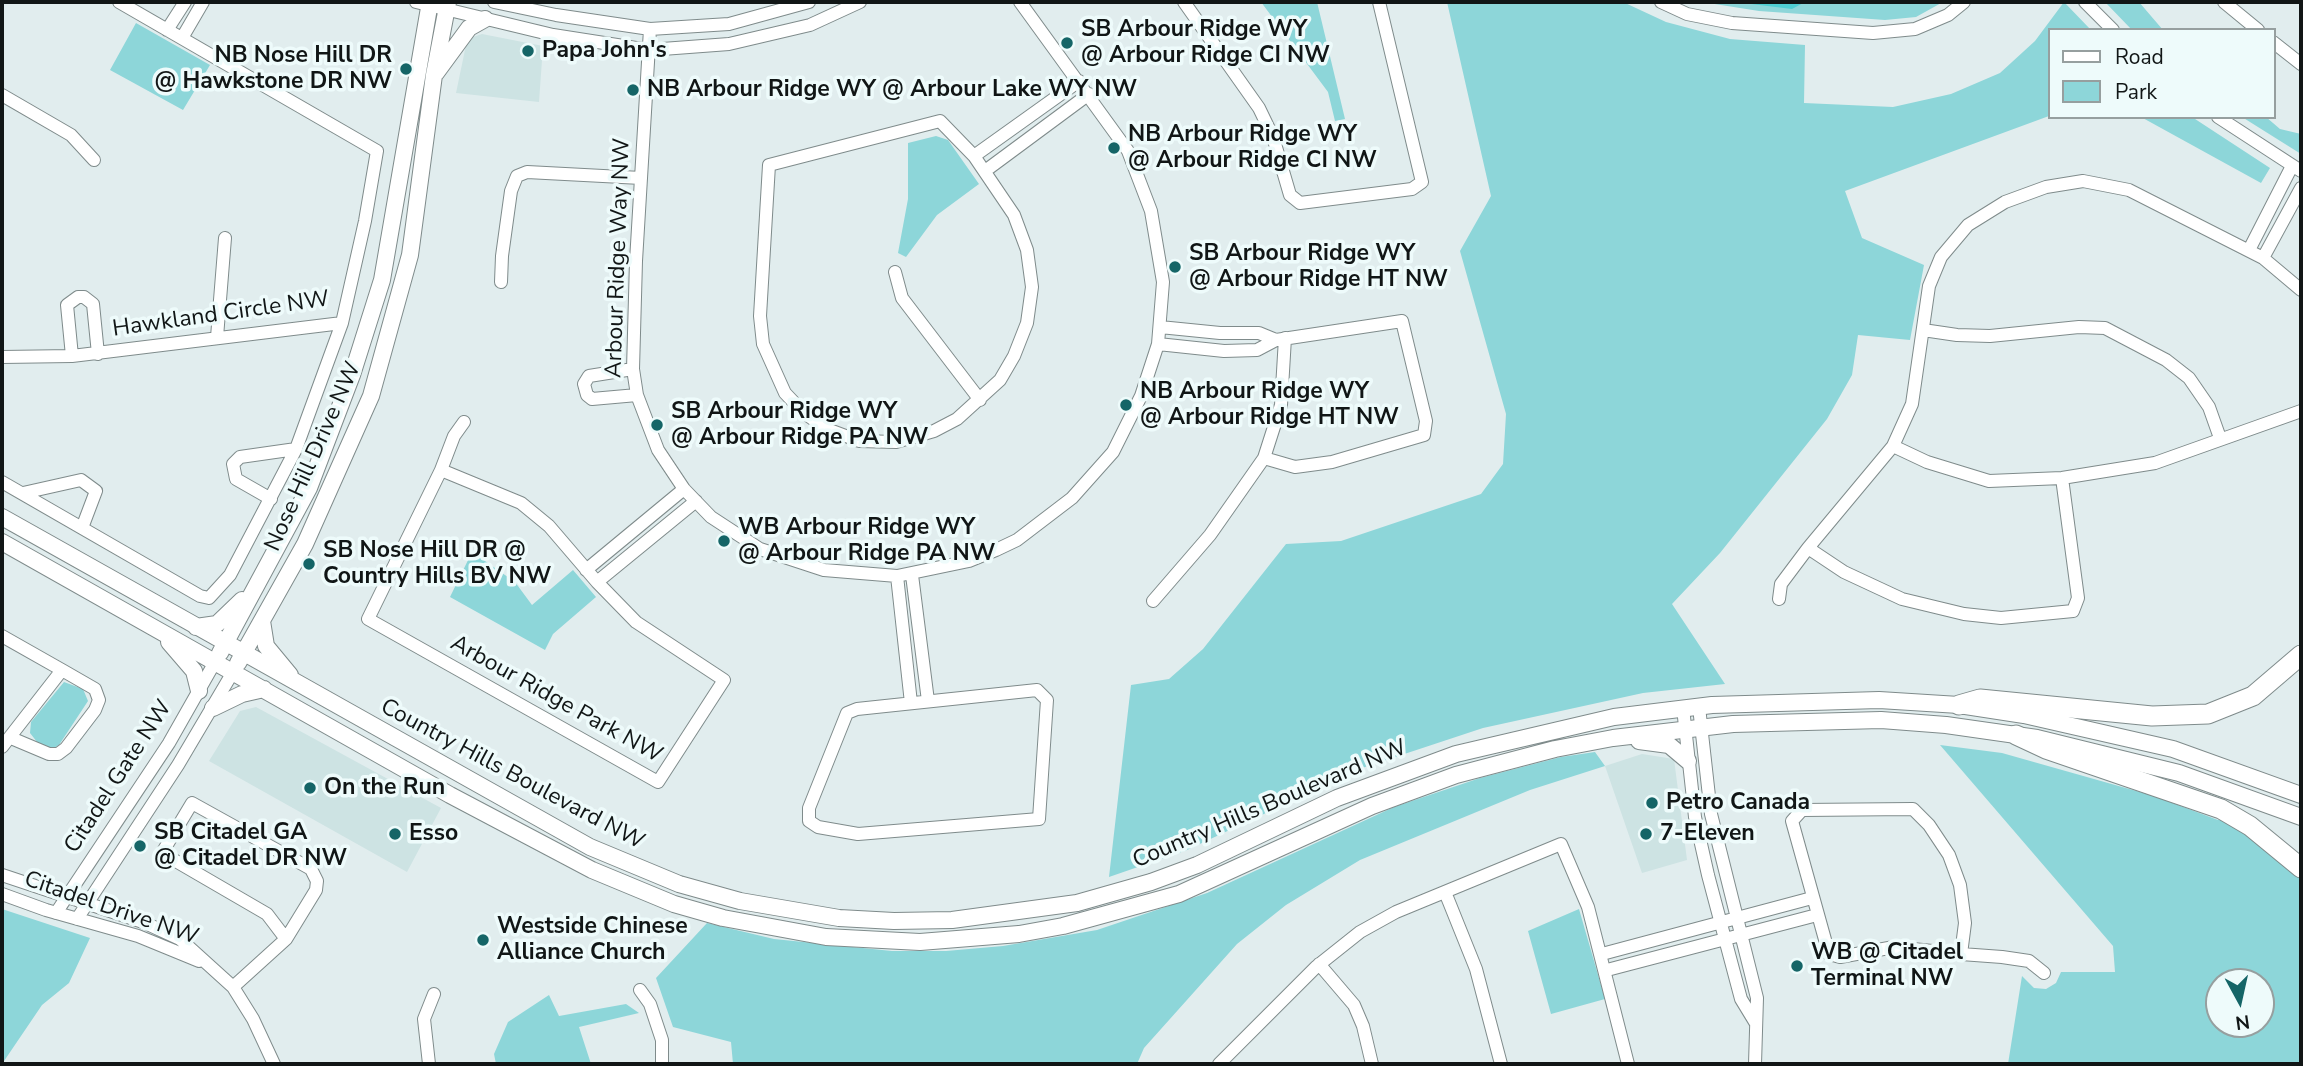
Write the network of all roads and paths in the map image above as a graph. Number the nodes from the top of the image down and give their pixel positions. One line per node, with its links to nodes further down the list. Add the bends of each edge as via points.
1 (119, 2): 21 (street, Hawkland Circle NW)
2 (185, 2): 21 (street)
3 (203, 2): 23 (street)
4 (495, 2): 16 (street)
5 (809, 2): 20 (street, via 729,23)
6 (860, 2): 25 (street, via 810,25 729,44)
7 (1020, 2): 28 (street, Arbour Ridge Way NW)
8 (1184, 2): 9 (street, via 1259,108 1273,136 1290,195 1300,203 1412,189 1422,182)
9 (1379, 2)
10 (1661, 2): 11 (street, via 1687,14 1732,23 1873,33 1914,29 1948,15)
11 (1964, 2)
12 (2085, 2): 18 (street)
13 (2224, 2): 19 (street)
14 (425, 3): 15 (street); 77 (main road, Nose Hill Drive NW, via 382,281 309,488)
15 (447, 6): 17 (street); 27 (main road, Nose Hill Drive NW)
16 (556, 15): 20 (street); 22 (street)
17 (485, 19): 22 (street); 27 (main road, via 469,29)
18 (2111, 28)
19 (2256, 28)
20 (650, 29): 25 (street, Arbour Ridge Way NW)
21 (167, 30): 23 (street, Hawkland Circle NW)
22 (553, 35): 25 (street)
23 (182, 38): 44 (street, Hawkland Circle NW, via 377,151)
24 (2275, 44): 26 (street)
25 (649, 50): 36 (street, Arbour Ridge Way NW)
26 (2301, 64)
27 (434, 75): 80 (main road, Nose Hill Drive NW, via 410,255 371,396 313,527)
28 (1079, 81): 29 (street, Arbour Ridge Way NW); 32 (street)
29 (1089, 94): 35 (street); 45 (street, Arbour Ridge Way NW, via 1128,151 1151,211 1163,282)
30 (2, 95): 33 (street, via 71,135)
31 (2221, 119): 34 (street)
32 (974, 156): 35 (street); 55 (street, via 940,121 769,165 760,316 763,344 785,393 827,429 859,441 896,442 934,431)
33 (94, 160)
34 (2297, 169): 39 (street)
35 (985, 171): 55 (street, via 1014,215 1027,250 1032,287 1027,323 1014,356 1000,380)
36 (641, 178): 42 (street, via 527,172 517,176 511,191); 53 (street, Arbour Ridge Way NW)
37 (2301, 188): 40 (street)
38 (225, 238): 47 (street)
39 (2249, 250): 40 (street); 46 (street, via 2129,190 2084,181 2046,187 2005,202 1968,225 1941,257 1929,286)
40 (2263, 258): 43 (street)
41 (895, 272): 55 (street, via 902,298)
42 (501, 282)
43 (2301, 290)
44 (342, 323): 47 (street, Hawkland Circle NW); 60 (street)
45 (1160, 327): 48 (street, via 1259,333); 49 (street, Arbour Ridge Way NW)
46 (1923, 330): 58 (street, via 1990,336 2105,328 2166,360 2189,378 2209,407); 59 (street, via 1912,404)
47 (217, 337): 50 (street, Hawkland Circle NW)
48 (1280, 339): 49 (street, via 1256,350 1235,351); 61 (street, via 1281,405); 61 (street, via 1402,321 1426,430 1420,439 1332,462 1295,467)
49 (1158, 344): 74 (street, Arbour Ridge Way NW, via 1142,396 1113,452 1072,498 1017,541 969,561)
50 (98, 354): 51 (street, Hawkland Circle NW); 51 (street, via 93,304 78,297 67,305)
51 (72, 356): 52 (street, Hawkland Circle NW)
52 (2, 357)
53 (633, 369): 54 (street, Arbour Ridge Way NW); 54 (street, via 589,376 584,384 592,399)
54 (637, 395): 65 (street, Arbour Ridge Way NW, via 658,450)
55 (980, 400)
56 (2301, 411): 58 (street)
57 (464, 422): 62 (street, Arbour Ridge Park NW)
58 (2220, 438): 63 (street, via 2155,463)
59 (1893, 446): 63 (street, via 1927,463 1989,481); 72 (street)
60 (296, 449): 67 (street); 67 (street, via 240,457 233,464 236,479)
61 (1264, 458): 79 (street, via 1210,535)
62 (441, 470): 73 (street, Arbour Ridge Park NW, via 521,503 549,526); 76 (street, Arbour Ridge Park NW, via 368,619 659,782 724,680 636,622)
63 (2062, 478): 72 (street, via 2078,604 2065,614 2001,618 1930,607 1873,587)
64 (2, 482): 66 (street)
65 (684, 489): 68 (street, Arbour Ridge Way NW); 73 (street)
66 (23, 493): 70 (street); 70 (street, via 81,480 96,491)
67 (271, 499): 70 (street, via 230,575 209,598)
68 (696, 501): 75 (street, Arbour Ridge Way NW, via 711,517 760,549 791,561 856,575); 76 (street)
69 (2, 517): 81 (main road, Country Hills Boulevard NW)
70 (82, 528)
71 (2, 542): 83 (main road, Country Hills Boulevard NW)
72 (1808, 548): 78 (street, via 1781,584)
73 (586, 570): 76 (street, Arbour Ridge Park NW)
74 (912, 575): 75 (street, Arbour Ridge Way NW); 93 (street)
75 (897, 576): 94 (street)
76 (597, 583)
77 (257, 587): 81 (main road, via 225,619); 84 (main road, Nose Hill Drive NW)
78 (1779, 599)
79 (1153, 601)
80 (262, 621): 85 (main road, Nose Hill Drive NW); 90 (main road, via 266,646)
81 (196, 627): 84 (main road, Country Hills Boulevard NW)
82 (2, 636): 88 (street)
83 (167, 637): 87 (main road, Country Hills Boulevard NW); 92 (main road, via 194,671)
84 (225, 644): 85 (main road, Country Hills Boulevard NW); 87 (main road, Nose Hill Drive NW)
85 (243, 654): 89 (main road, Nose Hill Drive NW); 90 (main road, Country Hills Boulevard NW)
86 (2301, 655): 95 (highway, via 2253,696 2198,715 2151,716 1980,699)
87 (215, 662): 89 (main road, Country Hills Boulevard NW); 92 (street, Citadel Gate NW)
88 (62, 670): 101 (street); 101 (street, via 95,689 99,700 88,720 58,754)
89 (233, 672): 91 (main road, Country Hills Boulevard NW); 97 (street, Citadel Gate NW)
90 (295, 683): 96 (main road, Country Hills Boulevard NW, via 547,825 627,864 679,884 767,907 894,921 991,917 1116,893 1198,865 1337,798 1455,754 1555,729)
91 (264, 689): 97 (main road); 100 (main road, Country Hills Boulevard NW, via 547,848 632,888 736,921 877,941 1019,934 1123,912 1226,874 1416,789)
92 (199, 691): 109 (street, Citadel Gate NW)
93 (928, 701): 94 (street); 94 (street, via 1037,690 1046,696 1039,819 858,834 812,824 809,808 847,713)
94 (911, 703)
95 (1959, 705): 96 (main road, Country Hills Boulevard NW, via 1867,700); 103 (main road, Country Hills Boulevard NW, via 2130,737)
96 (1691, 707): 98 (street)
97 (213, 708): 111 (street, Citadel Gate NW)
98 (1693, 728): 99 (main road, Country Hills Boulevard NW, via 1881,720); 100 (main road, Country Hills Boulevard NW); 102 (street); 114 (street)
99 (2016, 735): 104 (main road, Country Hills Boulevard NW, via 2135,760); 105 (highway, via 2221,809 2250,826)
100 (1612, 738): 102 (main road, via 1669,745)
101 (6, 743)
102 (1688, 761): 116 (street, via 1695,817)
103 (2301, 794)
104 (2301, 817)
105 (2301, 868)
106 (2, 875): 109 (street, Citadel Drive NW)
107 (1445, 892): 120 (street, via 1562,844); 123 (street, via 1360,932); 135 (street, via 1476,969)
108 (2, 894): 112 (street, Citadel Drive NW)
109 (65, 896): 111 (street, Citadel Drive NW); 112 (street, Citadel Gate NW)
110 (1812, 898): 113 (street); 114 (street); 121 (street, via 1792,821 1802,810 1913,809 1949,855 1960,885 1965,923)
111 (86, 902): 115 (street, Citadel Gate NW); 122 (street, Citadel Drive NW, via 180,939)
112 (56, 913): 115 (street, Citadel Drive NW)
113 (1816, 915): 117 (street); 121 (street, via 1829,954 1840,957 1894,947)
114 (1738, 918): 116 (street); 117 (street)
115 (77, 919): 122 (street, Citadel Drive NW, via 138,936)
116 (1719, 922): 119 (street); 120 (street)
117 (1743, 935): 119 (street); 129 (street, via 1757,998)
118 (286, 939): 118 (street, via 316,890 311,869 192,803 162,853 267,914); 126 (street)
119 (1724, 940): 124 (street); 129 (street, via 1741,999)
120 (1602, 954): 124 (street)
121 (1961, 954): 125 (street, via 2029,961)
122 (206, 963): 126 (street, Citadel Drive NW)
123 (1319, 964): 133 (street); 134 (street, via 1354,1005)
124 (1606, 970): 136 (street)
125 (2044, 973)
126 (233, 987): 130 (street, Citadel Drive NW)
127 (640, 990): 132 (street, via 650,1004 662,1040)
128 (434, 994): 131 (street, via 424,1019)
129 (1756, 1022): 137 (street)
130 (274, 1064)
131 (429, 1064)
132 (662, 1064)
133 (1219, 1064)
134 (1372, 1064)
135 (1501, 1064)
136 (1628, 1064)
137 (1755, 1064)

